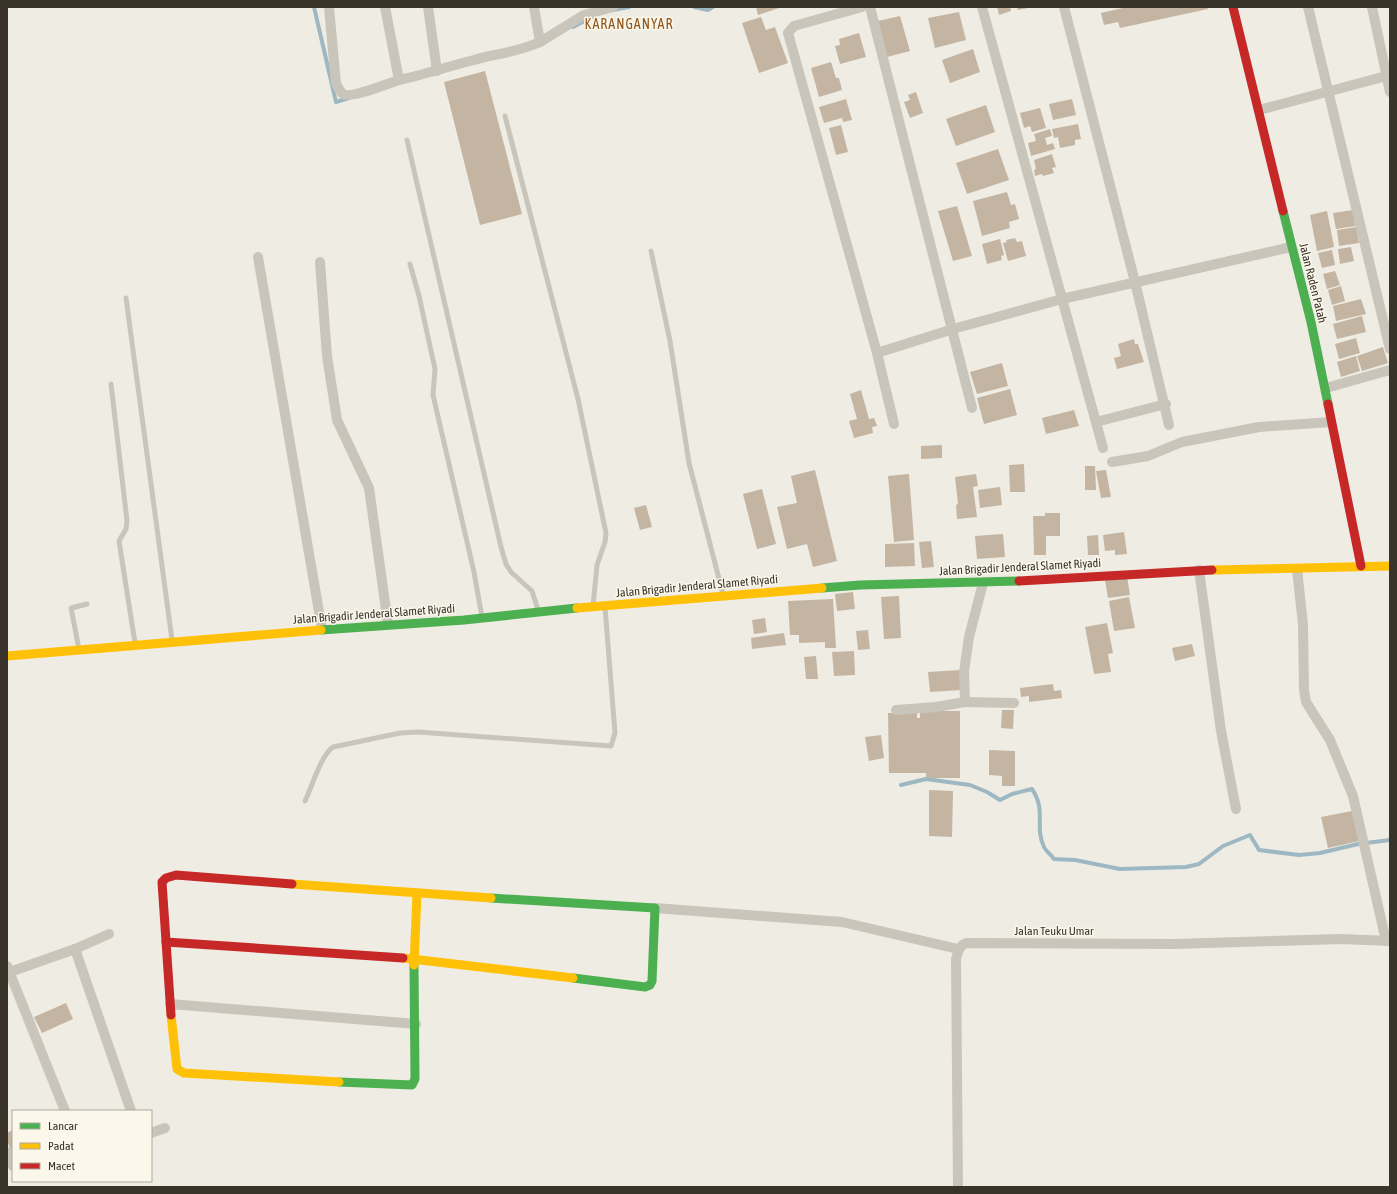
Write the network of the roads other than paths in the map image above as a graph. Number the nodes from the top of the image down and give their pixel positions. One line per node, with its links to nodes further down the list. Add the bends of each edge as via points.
1 (329, 7): 17 (street, via 336,84 340,91 353,95)
2 (385, 7): 17 (street)
3 (428, 7): 15 (street)
4 (534, 7): 14 (street)
5 (613, 7): 13 (street)
6 (862, 7): 33 (street, via 794,26 788,33)
7 (870, 7): 31 (street)
8 (982, 7): 30 (street)
9 (1064, 7): 28 (street)
10 (1233, 7): 20 (main road, Jalan Raden Patah)
11 (1308, 7): 18 (street)
12 (1372, 7): 16 (street)
13 (582, 11): 14 (street)
14 (540, 42): 15 (street, via 509,54 475,59)
15 (437, 71): 17 (street)
16 (1388, 75): 18 (street); 19 (street)
17 (399, 80)
18 (1328, 91): 20 (street); 32 (street)
19 (1390, 92)
20 (1259, 110): 23 (main road, Jalan Raden Patah)
21 (506, 116): 53 (lane, via 576,392 606,533 597,565)
22 (407, 140): 54 (lane, via 501,547 511,572 532,590)
23 (1291, 247): 28 (street); 36 (main road, Jalan Raden Patah)
24 (650, 251): 50 (lane, via 670,341 689,462)
25 (258, 257): 57 (street)
26 (320, 262): 56 (street, via 327,356 337,420 369,488)
27 (410, 264): 55 (lane, via 435,369 433,395 474,572)
28 (1135, 282): 30 (street); 37 (street)
29 (126, 298): 58 (lane)
30 (1062, 299): 31 (street); 39 (street)
31 (953, 329): 33 (street); 38 (street)
32 (1390, 349)
33 (877, 353): 41 (street)
34 (1390, 370): 36 (street)
35 (111, 384): 59 (lane, via 127,521 126,529 119,541)
36 (1326, 388): 40 (main road, Jalan Raden Patah)
37 (1166, 404): 39 (street); 42 (street)
38 (972, 408)
39 (1096, 422): 43 (street)
40 (1331, 422): 44 (street, via 1251,429 1182,442 1148,456); 45 (main road, Jalan Raden Patah)
41 (894, 424)
42 (1169, 425)
43 (1103, 448)
44 (1112, 462)
45 (1361, 566): 46 (main road, Jalan Brigadir Jenderal Slamet Riyadi); 47 (main road, Jalan Brigadir Jenderal Slamet Riyadi)
46 (1390, 566)
47 (1297, 569): 48 (main road, Jalan Brigadir Jenderal Slamet Riyadi); 70 (street, via 1303,625 1306,702 1330,740 1353,796)
48 (1199, 570): 49 (main road, Jalan Brigadir Jenderal Slamet Riyadi); 66 (street, via 1221,731)
49 (983, 583): 50 (main road, Jalan Brigadir Jenderal Slamet Riyadi, via 860,585); 62 (street, via 969,637 964,672)
50 (723, 595): 52 (main road, Jalan Brigadir Jenderal Slamet Riyadi)
51 (87, 604): 60 (lane, via 71,608)
52 (605, 606): 53 (main road, Jalan Brigadir Jenderal Slamet Riyadi); 65 (lane, via 615,734 611,746 400,732 333,747 323,760)
53 (593, 607): 54 (main road, Jalan Brigadir Jenderal Slamet Riyadi)
54 (538, 611): 55 (main road, Jalan Brigadir Jenderal Slamet Riyadi)
55 (482, 618): 56 (main road, Jalan Brigadir Jenderal Slamet Riyadi)
56 (388, 624): 57 (main road, Jalan Brigadir Jenderal Slamet Riyadi)
57 (322, 629): 58 (main road, Jalan Brigadir Jenderal Slamet Riyadi)
58 (172, 641): 59 (main road, Jalan Brigadir Jenderal Slamet Riyadi)
59 (136, 646): 60 (main road, Jalan Brigadir Jenderal Slamet Riyadi)
60 (80, 650): 61 (main road, Jalan Brigadir Jenderal Slamet Riyadi)
61 (7, 656)
62 (965, 702): 63 (street); 64 (street)
63 (1014, 702)
64 (896, 710)
65 (305, 801)
66 (1236, 809)
67 (417, 893): 68 (main road); 71 (main road, via 176,875 162,882); 74 (main road)
68 (655, 908): 73 (street, via 842,922); 74 (main road, via 652,981 645,987)
69 (108, 934): 72 (street)
70 (1388, 941): 73 (street, Jalan Teuku Umar, via 1341,939 1174,944 966,943)
71 (166, 942): 74 (main road); 76 (main road)
72 (75, 949): 75 (street); 79 (street)
73 (958, 949): 84 (street)
74 (414, 959): 77 (main road)
75 (8, 970): 78 (street)
76 (170, 1004): 77 (street); 77 (main road, via 176,1064 179,1072 184,1073 412,1085 415,1079)
77 (416, 1024)
78 (65, 1110)
79 (131, 1110)
80 (166, 1128): 81 (street)
81 (152, 1133)
82 (7, 1152): 83 (street)
83 (12, 1164)
84 (958, 1187)

